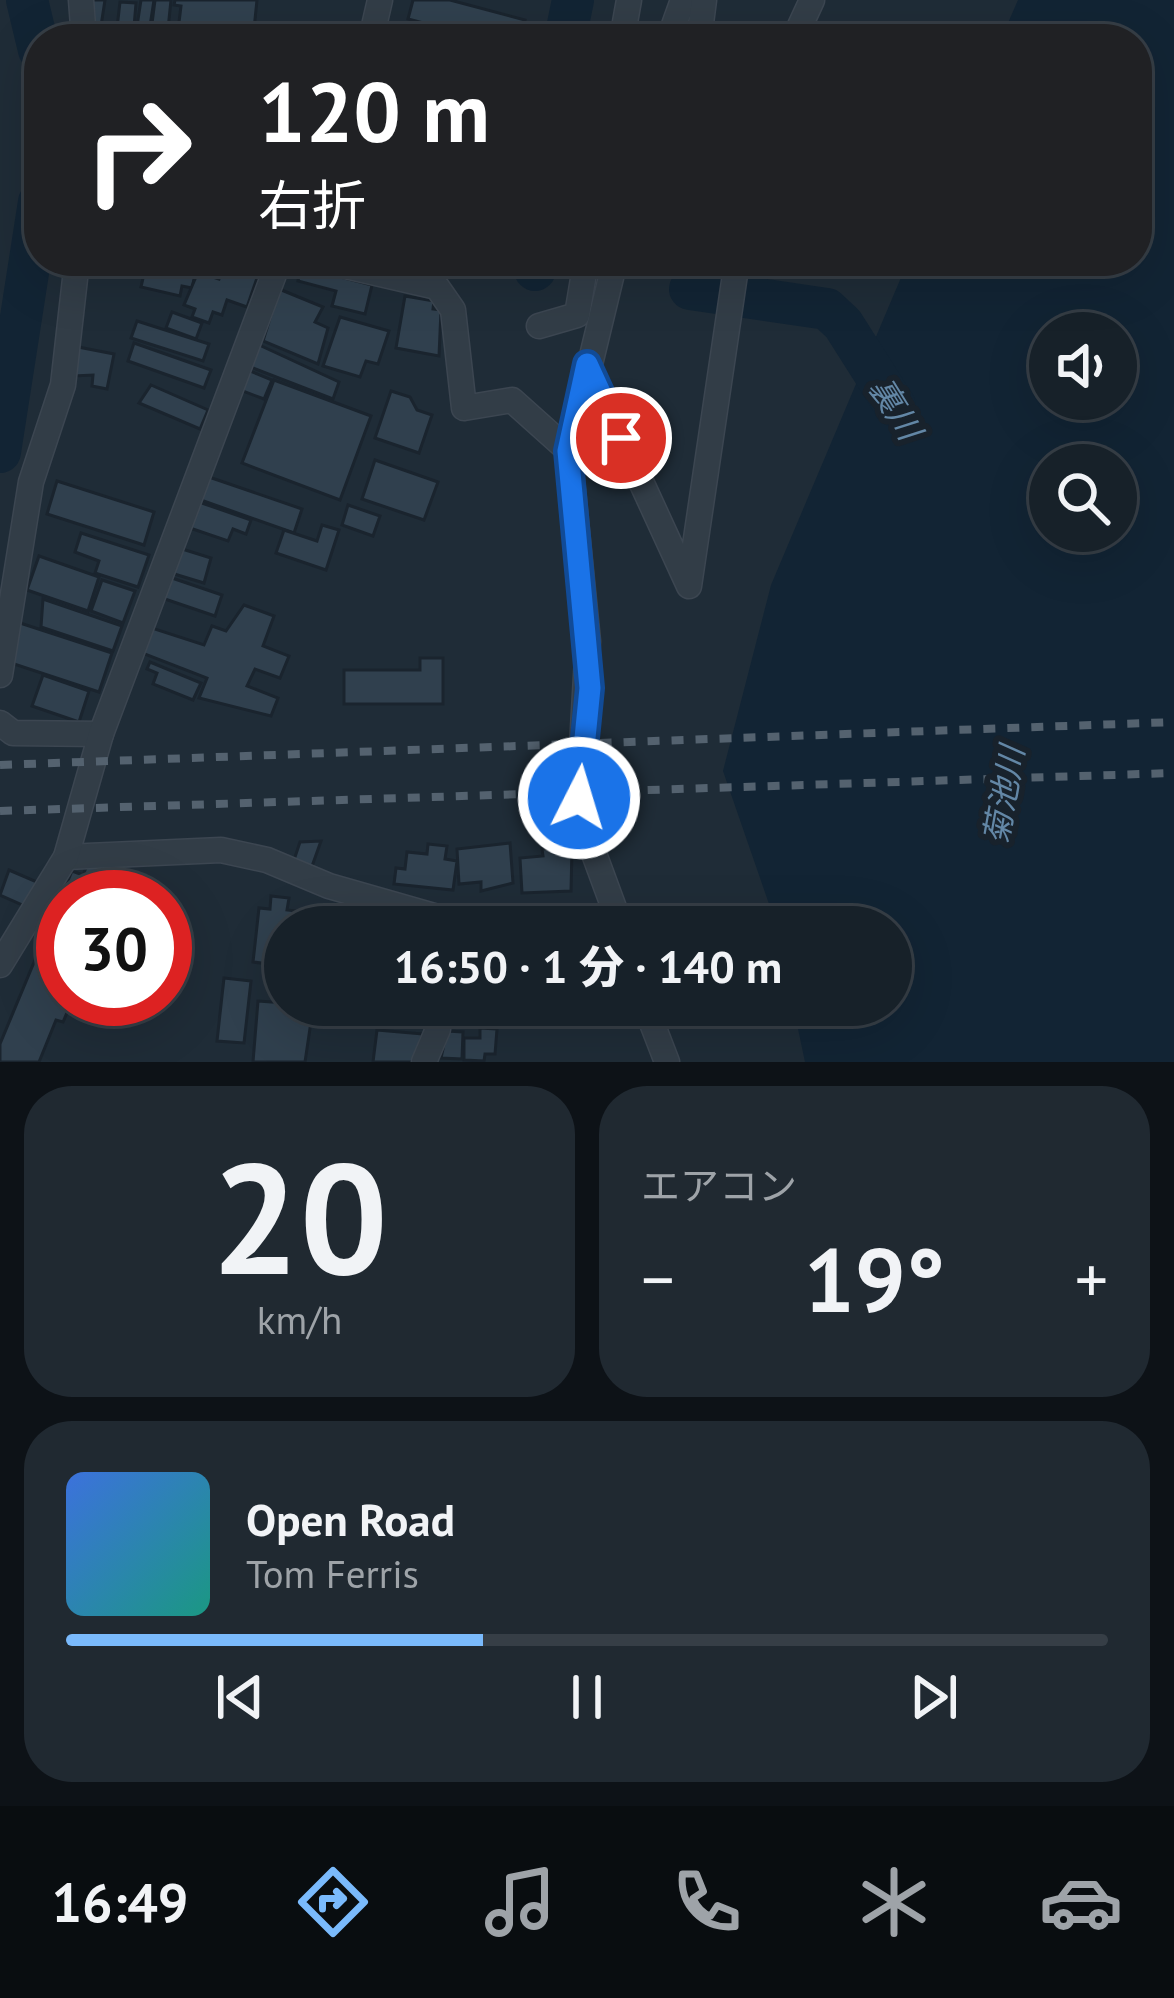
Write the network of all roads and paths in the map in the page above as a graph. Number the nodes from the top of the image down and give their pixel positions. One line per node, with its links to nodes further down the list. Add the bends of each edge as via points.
1 (75, 276): 10 (street, via 62,385 31,482)
2 (273, 276): 12 (street)
3 (389, 276): 9 (street, via 437,287 453,310 464,408 512,400)
4 (584, 276): 7 (street, via 577,315)
5 (613, 276): 8 (street)
6 (734, 284): 8 (street, via 689,586)
7 (539, 326)
8 (587, 364): 9 (street)
9 (568, 451): 15 (street, via 590,688 579,798)
10 (0, 675)
11 (0, 723): 12 (street, via 14,733)
12 (100, 734): 13 (street)
13 (66, 857): 14 (street, via 221,850); 16 (street)
14 (392, 906)
15 (613, 906)
16 (0, 965)
17 (438, 1026): 19 (street)
18 (653, 1026): 20 (street)
19 (424, 1062)
20 (667, 1062)

